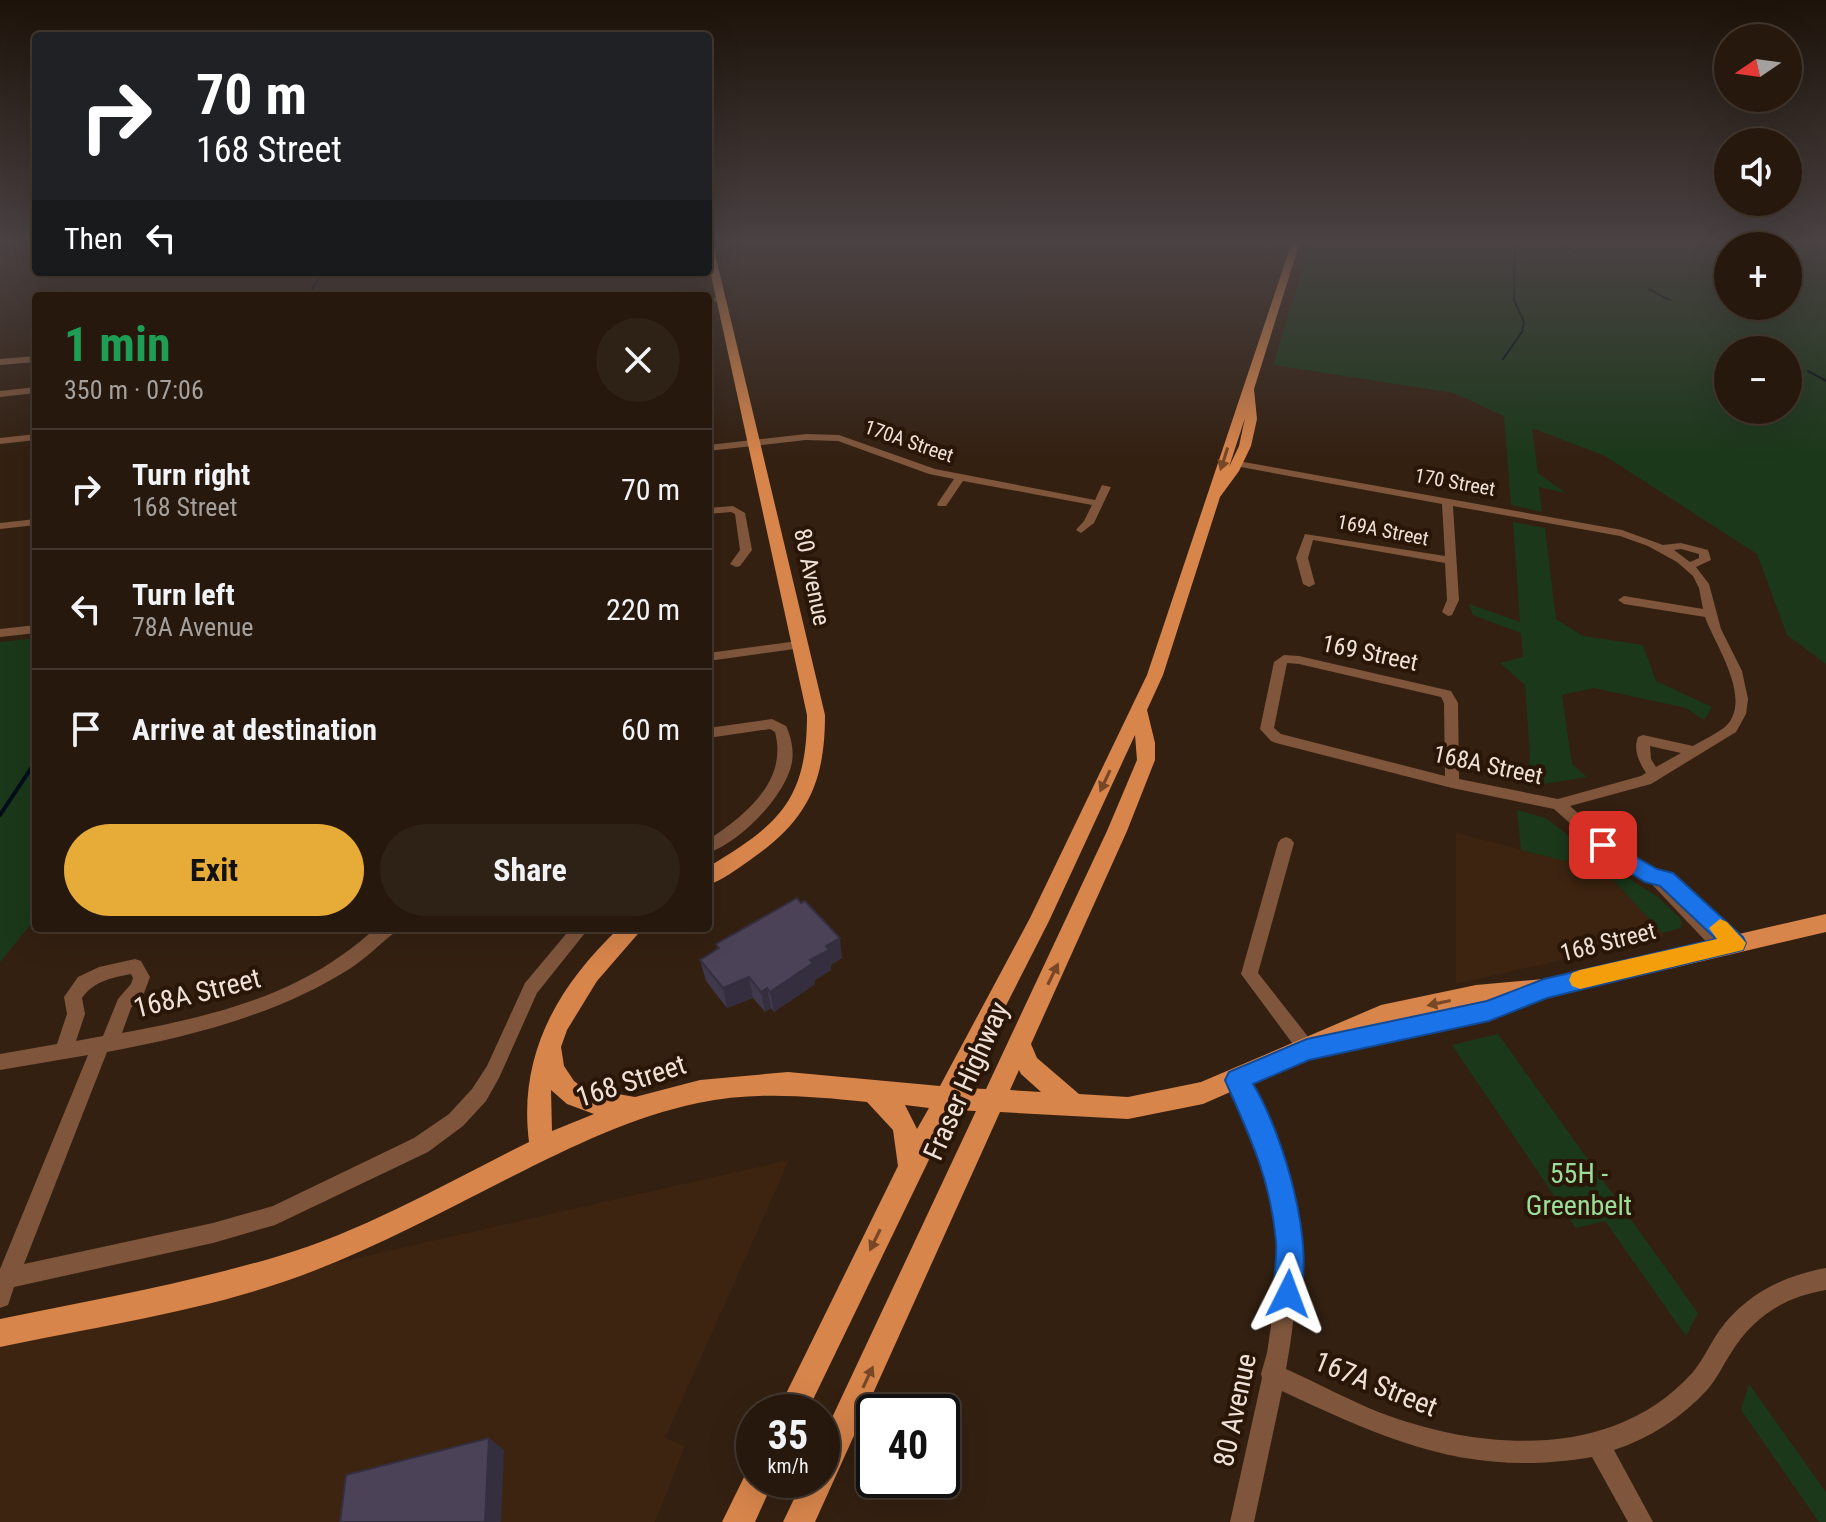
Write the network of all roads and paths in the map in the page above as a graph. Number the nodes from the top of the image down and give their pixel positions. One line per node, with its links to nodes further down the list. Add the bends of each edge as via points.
1 (719, 316): 11 (main road, 80 Avenue)
2 (1271, 316): 5 (main road, Fraser Highway)
3 (32, 359): 4 (street)
4 (0, 362)
5 (1249, 384): 8 (main road, Fraser Highway); 12 (main road, Fraser Highway, via 1253,416)
6 (32, 390): 7 (street)
7 (0, 394)
8 (1237, 419): 12 (main road, via 1243,422); 17 (main road, Fraser Highway, one-way to 17)
9 (32, 437): 10 (street)
10 (0, 441)
11 (754, 442): 13 (street, 170A Street); 15 (street, 170A Street, via 844,439); 35 (main road, 80 Avenue)
12 (1245, 442): 14 (main road, Fraser Highway)
13 (712, 447)
14 (1238, 464): 17 (main road, Fraser Highway); 18 (street, 170 Street)
15 (961, 477): 19 (street, 170A Street); 20 (street)
16 (1106, 487): 19 (street)
17 (1211, 499): 37 (main road, Fraser Highway)
18 (1447, 500): 25 (street, 170 Street, via 1622,533); 26 (street)
19 (1096, 503): 24 (street)
20 (942, 504)
21 (712, 511): 27 (street, via 736,509 741,514 746,550)
22 (32, 522): 23 (street)
23 (0, 526)
24 (1081, 530)
25 (1661, 548): 28 (street); 28 (street, via 1688,547 1706,555)
26 (1449, 560): 29 (street, 169A Street, via 1309,536 1302,558); 31 (street, via 1453,600)
27 (736, 564)
28 (1689, 566): 32 (street, via 1705,585)
29 (1309, 584)
30 (1624, 600): 32 (street)
31 (1448, 612)
32 (1710, 614): 40 (street, 168A Street, via 1742,690 1740,712 1731,729)
33 (32, 629): 34 (street)
34 (0, 633)
35 (798, 645): 36 (street); 46 (main road, 80 Avenue, via 816,715 818,745 811,778 780,826)
36 (712, 656)
37 (1139, 711): 54 (main road, Fraser Highway, one-way to 37, via 1146,760); 60 (main road, Fraser Highway, one-way to 60, via 1039,921)
38 (712, 732): 45 (street, via 772,724 781,729 786,743 780,774 766,799 739,827)
39 (1271, 735): 42 (street, 168A Street); 42 (street, 169 Street, via 1267,729 1284,659 1446,694 1451,703)
40 (1695, 751): 41 (street, 168A Street); 41 (street, via 1643,740 1644,759)
41 (1654, 775): 43 (street, 168A Street)
42 (1452, 783): 43 (street, 168A Street)
43 (1558, 804): 51 (street, via 1603,845 1652,876)
44 (1286, 843): 55 (street, via 1249,974)
45 (712, 844)
46 (712, 874)
47 (1826, 923): 51 (main road, 168 Street)
48 (383, 932): 53 (street, 168A Street, via 339,968 285,999)
49 (577, 932): 67 (street, via 527,995 479,1095 421,1145 283,1212)
50 (629, 932): 52 (main road, via 577,988)
51 (1728, 945): 55 (main road, 168 Street, via 1544,989 1489,1011)
52 (550, 1042): 63 (main road, via 550,1064 571,1095); 64 (main road, via 535,1119)
53 (105, 1044): 56 (street, 168A Street); 56 (street, via 138,988 142,977 135,966 98,973 80,983); 67 (street)
54 (1019, 1044): 61 (main road, Fraser Highway); 62 (main road, via 1029,1066)
55 (1307, 1049): 58 (main road, 168 Street)
56 (63, 1051): 57 (street, 168A Street)
57 (0, 1062)
58 (1237, 1080): 62 (main road, 168 Street, via 1161,1104); 69 (street, 80 Avenue, via 1277,1171 1290,1243 1288,1294)
59 (872, 1091): 60 (main road, 168 Street); 63 (main road, 168 Street, via 788,1083 730,1086); 65 (main road, via 890,1105 910,1135)
60 (946, 1098): 61 (main road, 168 Street); 65 (main road, Fraser Highway)
61 (993, 1101): 62 (main road, 168 Street); 71 (main road, Fraser Highway, one-way to 61)
62 (1076, 1107)
63 (637, 1108): 64 (main road, 168 Street)
64 (542, 1148): 68 (main road, 168 Street, via 381,1229 282,1269)
65 (909, 1170): 70 (main road, Fraser Highway, one-way to 70)
66 (1826, 1279): 72 (street, 167A Street, via 1801,1282 1762,1302 1727,1337 1687,1395 1646,1424)
67 (3, 1285)
68 (0, 1333)
69 (1272, 1374): 72 (street, 167A Street, via 1379,1423 1435,1441 1517,1452); 77 (street, 80 Avenue)
70 (801, 1394)
71 (840, 1435)
72 (1599, 1447): 78 (street)
73 (750, 1498): 75 (main road)
74 (810, 1498): 76 (main road)
75 (738, 1522)
76 (799, 1522)
77 (1242, 1522)
78 (1641, 1522)

